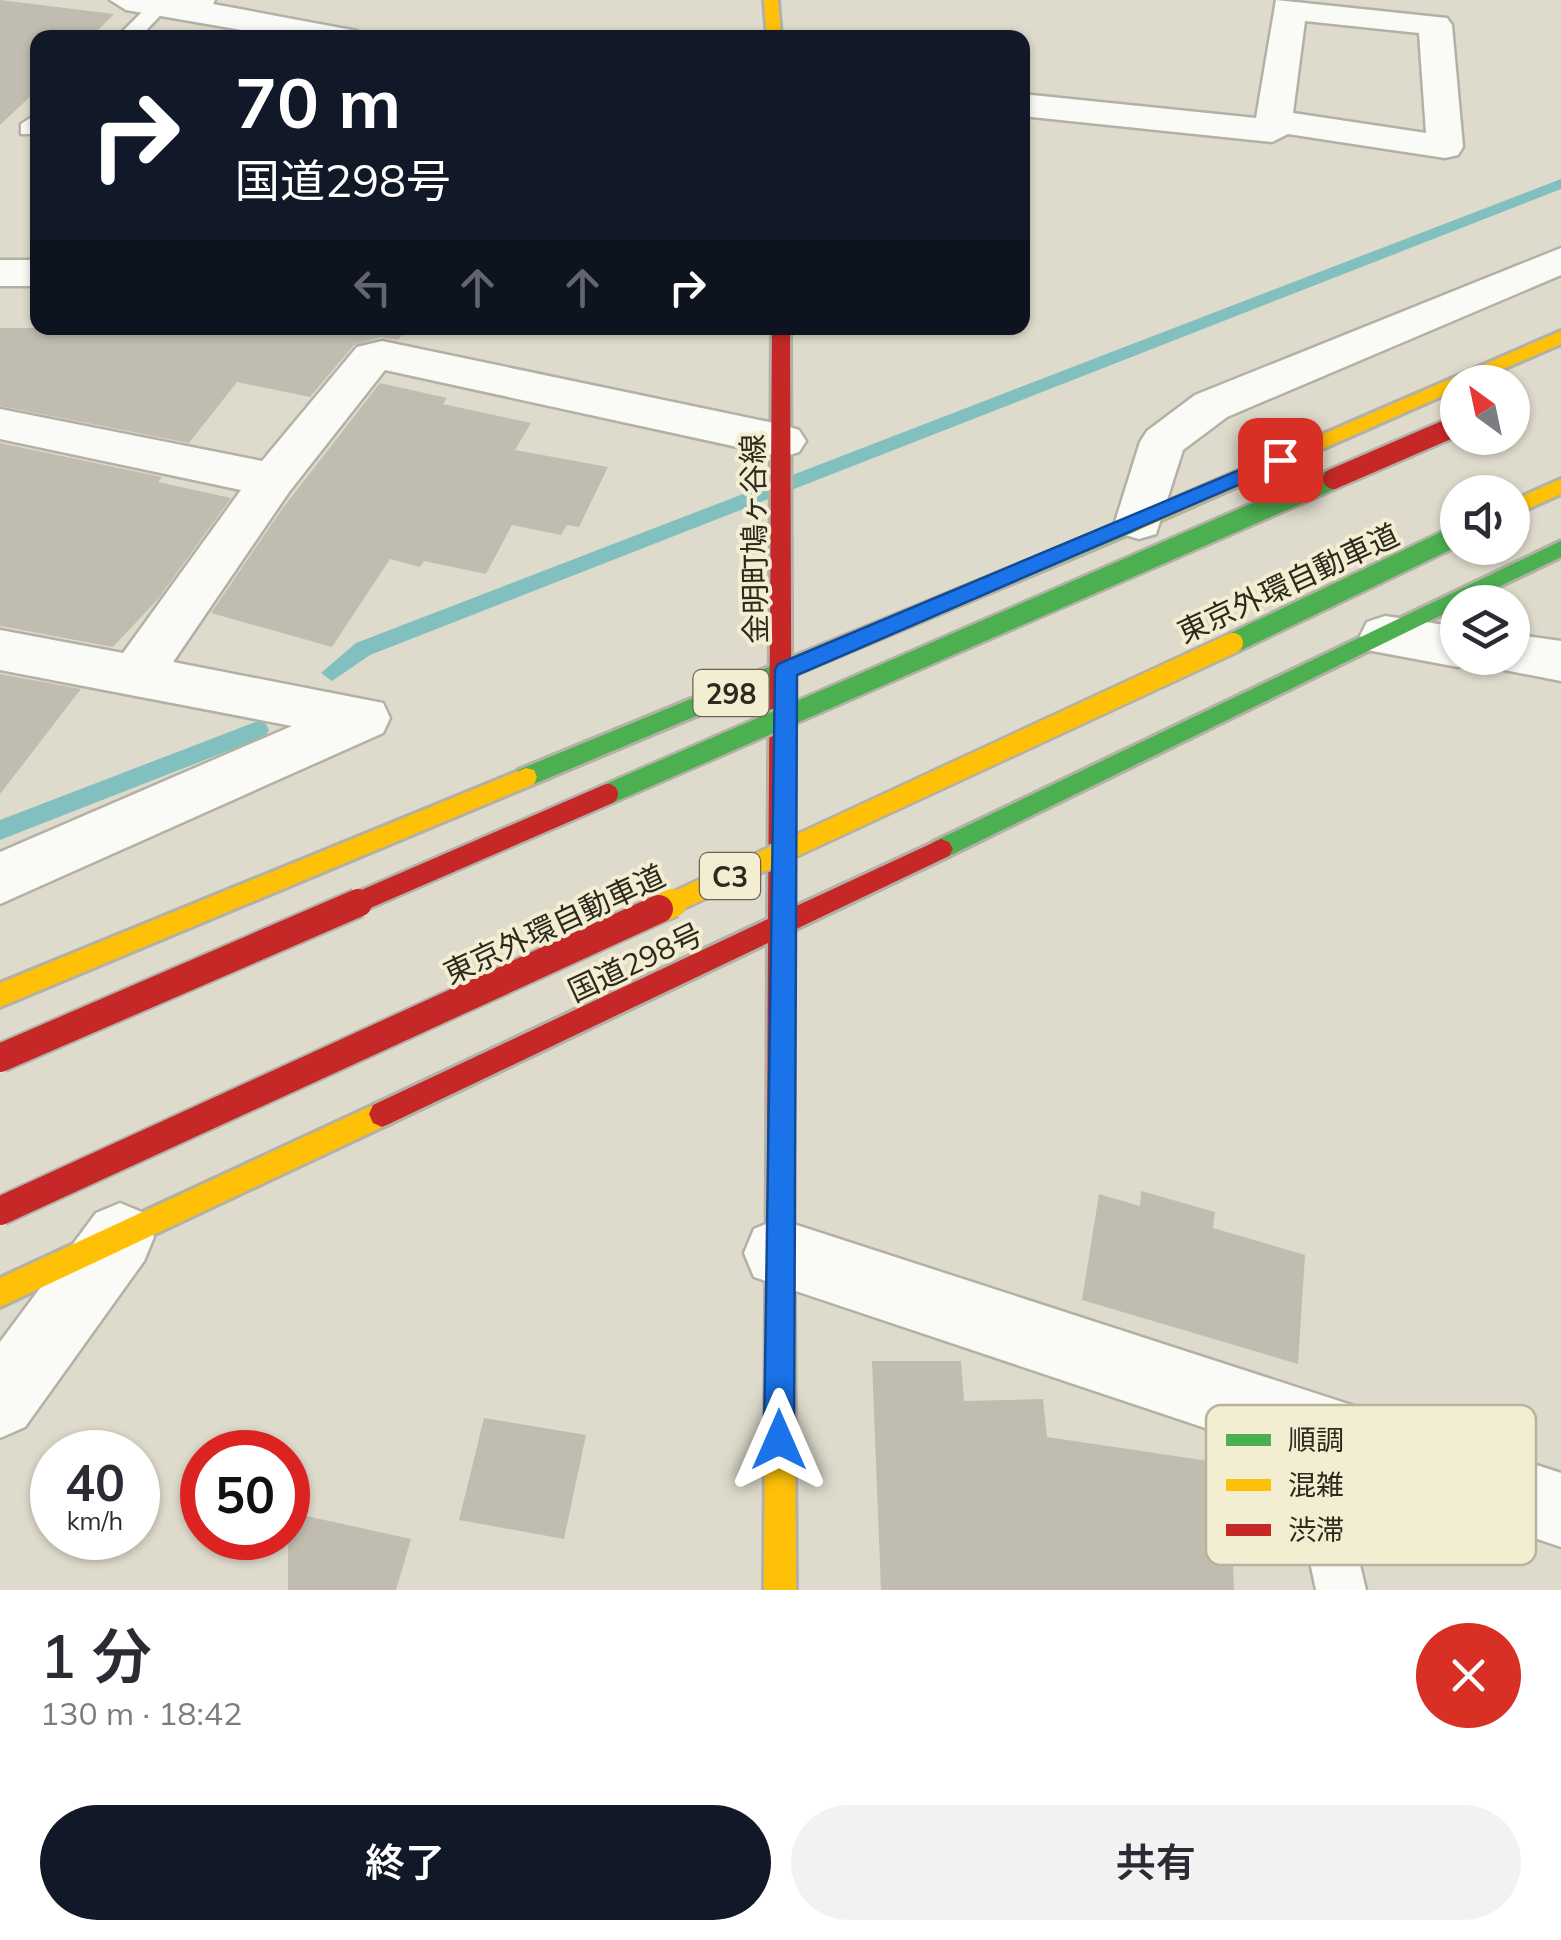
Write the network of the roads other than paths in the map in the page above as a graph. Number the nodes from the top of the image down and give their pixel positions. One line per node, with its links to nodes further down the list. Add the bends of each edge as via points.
1 (126, 0): 3 (street)
2 (768, 1): 7 (main road)
3 (183, 4): 5 (lane); 6 (street)
4 (1292, 5): 9 (street); 9 (street, via 1434,25 1445,148)
5 (139, 30)
6 (305, 30)
7 (773, 30)
8 (1030, 106): 9 (street, via 1272,130)
9 (1274, 121)
10 (1561, 260): 21 (street, via 1211,406 1162,442)
11 (0, 273): 12 (street)
12 (30, 273)
13 (781, 335): 17 (main road, 金明町鳩ヶ谷線)
14 (1561, 338): 21 (main road, 298)
15 (0, 424): 18 (street)
16 (1440, 433): 34 (main road, bridge)
17 (783, 442): 18 (street, via 382,355 372,357); 29 (main road, 金明町鳩ヶ谷線)
18 (273, 480): 30 (street)
19 (1561, 486): 20 (main road)
20 (1530, 501)
21 (1138, 522): 29 (main road, 298)
22 (1440, 544): 35 (main road, 東京外環自動車道 / C3, bridge)
23 (1561, 548): 24 (main road, 国道298号)
24 (1385, 636): 25 (street); 32 (main road, 国道298号)
25 (1440, 644)
26 (0, 650): 30 (street)
27 (1530, 657): 28 (street)
28 (1561, 661)
29 (786, 670): 32 (main road, 金明町鳩ヶ谷線); 33 (main road, 298)
30 (136, 675): 31 (street, via 364,718)
31 (0, 879)
32 (782, 926): 36 (main road, 国道298号); 37 (main road, 金明町鳩ヶ谷線)
33 (0, 996)
34 (0, 1058)
35 (0, 1211)
36 (120, 1237): 38 (main road, 国道298号); 39 (street)
37 (778, 1254): 40 (street); 44 (main road, 金明町鳩ヶ谷線)
38 (0, 1293)
39 (0, 1402)
40 (1240, 1405)
41 (1536, 1502): 42 (street)
42 (1561, 1510)
43 (1335, 1565): 45 (lane)
44 (780, 1590)
45 (1341, 1590)

